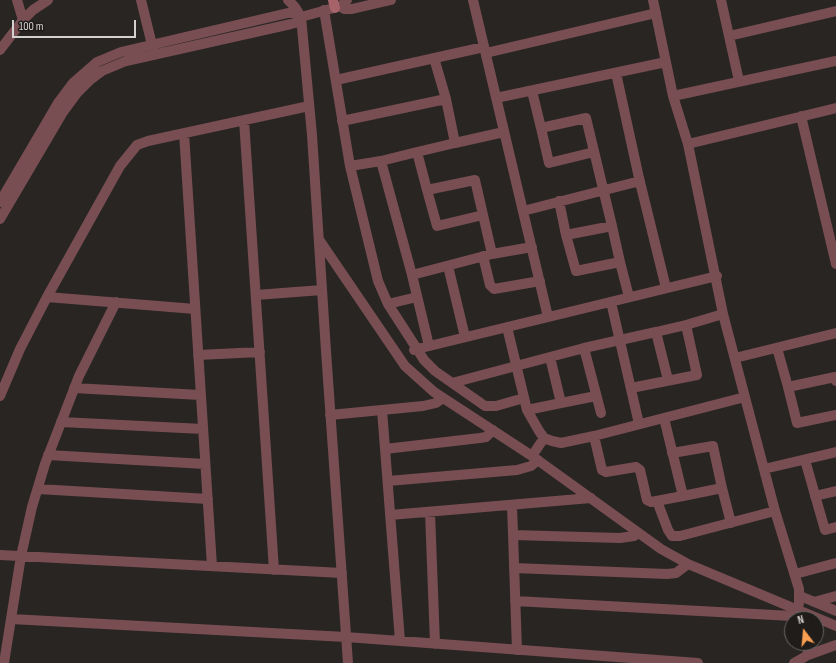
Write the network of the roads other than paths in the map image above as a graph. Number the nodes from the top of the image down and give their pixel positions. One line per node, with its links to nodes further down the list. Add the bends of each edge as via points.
1 (17, 0): 14 (street)
2 (48, 0): 14 (street)
3 (140, 0): 17 (street)
4 (288, 0): 13 (street, via 296,7)
5 (391, 0): 9 (street, via 352,9 344,9)
6 (473, 0): 18 (street)
7 (654, 0): 12 (street)
8 (721, 0): 15 (street)
9 (339, 3): 10 (street)
10 (324, 10): 13 (street); 23 (street)
11 (836, 11): 15 (street)
12 (656, 13): 18 (street); 21 (street)
13 (301, 17): 17 (street, via 288,13); 29 (street)
14 (23, 20): 16 (street)
15 (729, 36): 24 (street)
16 (0, 50)
17 (153, 50): 46 (street, via 121,52 85,70 58,103); 50 (street, via 102,71 78,93 63,112)
18 (485, 50): 19 (street); 27 (street)
19 (434, 58): 23 (street); 28 (street)
20 (836, 61): 24 (street)
21 (666, 62): 22 (street); 26 (street)
22 (616, 73): 25 (street); 43 (street)
23 (336, 80): 33 (street)
24 (739, 81): 26 (street)
25 (532, 91): 27 (street); 34 (street)
26 (673, 96): 38 (street)
27 (496, 98): 35 (street)
28 (446, 99): 33 (street); 37 (street)
29 (309, 106): 32 (street); 54 (street)
30 (836, 108): 31 (street)
31 (801, 116): 38 (street); 51 (street)
32 (244, 120): 36 (street); 65 (street)
33 (342, 121): 42 (street)
34 (541, 128): 40 (street, via 586,118); 40 (street, via 549,162)
35 (504, 132): 37 (street); 48 (street)
36 (184, 133): 67 (street, via 148,141 137,145 129,153); 72 (street)
37 (455, 143): 39 (street)
38 (688, 144): 61 (street)
39 (417, 152): 41 (street); 45 (street)
40 (594, 152): 44 (street)
41 (381, 161): 42 (street); 60 (street)
42 (350, 166): 71 (street, via 378,281)
43 (640, 181): 44 (street); 63 (street)
44 (603, 189): 47 (street); 52 (street)
45 (428, 190): 49 (street, via 475,180); 49 (street, via 437,226)
46 (0, 201)
47 (559, 201): 48 (street); 53 (street)
48 (523, 211): 55 (street)
49 (483, 215): 56 (street)
50 (0, 219)
51 (832, 224): 58 (street)
52 (612, 226): 53 (street); 57 (street)
53 (566, 234): 57 (street, via 576,271)
54 (320, 240): 64 (street); 88 (street)
55 (532, 247): 56 (street); 62 (street)
56 (487, 255): 59 (street); 62 (street, via 490,285 494,289)
57 (620, 262): 68 (street)
58 (836, 264)
59 (448, 266): 60 (street); 79 (street)
60 (412, 275): 66 (street)
61 (717, 276): 63 (street); 73 (street)
62 (540, 281): 74 (street)
63 (666, 288): 68 (street)
64 (322, 290): 65 (street); 107 (street)
65 (256, 295): 85 (street)
66 (417, 296): 71 (street); 81 (street)
67 (47, 297): 69 (street); 98 (street, via 20,349)
68 (629, 297): 70 (street)
69 (116, 302): 72 (street); 95 (street)
70 (611, 302): 74 (street); 80 (street)
71 (388, 304): 84 (street)
72 (195, 309): 86 (street)
73 (724, 314): 75 (street); 89 (street)
74 (548, 317): 76 (street)
75 (686, 325): 77 (street); 92 (street, via 698,375)
76 (507, 327): 79 (street); 90 (street)
77 (656, 332): 80 (street); 92 (street)
78 (836, 333): 83 (street)
79 (465, 337): 81 (street)
80 (620, 340): 82 (street); 96 (street)
81 (429, 346): 84 (street)
82 (584, 348): 87 (street); 99 (street)
83 (778, 348): 89 (street); 94 (street)
84 (413, 351): 88 (street); 93 (street)
85 (260, 352): 86 (street); 146 (street)
86 (198, 355): 97 (street)
87 (550, 357): 90 (street); 103 (street)
88 (399, 358): 101 (street, via 418,379)
89 (735, 358): 100 (street)
90 (517, 365): 93 (street); 102 (street)
91 (836, 378): 94 (street)
92 (668, 380): 96 (street)
93 (452, 383): 102 (street, via 485,406 496,406)
94 (788, 387): 108 (street, via 797,423)
95 (74, 388): 97 (street); 110 (street)
96 (631, 388): 111 (street)
97 (200, 395): 112 (street)
98 (0, 396)
99 (596, 396): 103 (street); 106 (street)
100 (745, 397): 109 (street); 122 (street)
101 (443, 398): 104 (street, via 436,403 423,406); 113 (street)
102 (524, 398): 105 (street)
103 (561, 404): 105 (street)
104 (382, 410): 107 (street); 115 (street)
105 (527, 410): 116 (street, via 538,431)
106 (601, 413)
107 (330, 415): 147 (street)
108 (836, 415)
109 (664, 418): 111 (street); 118 (street)
110 (61, 422): 112 (street); 119 (street)
111 (639, 424): 114 (street)
112 (203, 429): 121 (street)
113 (494, 430): 115 (street, via 480,438); 116 (street)
114 (594, 436): 116 (street, via 561,443 552,442); 131 (street, via 602,470 606,472 636,467 640,470 647,500)
115 (385, 449): 123 (street)
116 (539, 449): 123 (street, via 531,466 517,470); 129 (street)
117 (836, 452): 120 (street)
118 (672, 453): 124 (street, via 713,446); 127 (street)
119 (48, 455): 121 (street); 125 (street)
120 (805, 460): 122 (street); 128 (street)
121 (205, 464): 130 (street)
122 (764, 470): 133 (street)
123 (388, 481): 135 (street)
124 (722, 488): 127 (street); 136 (street)
125 (38, 489): 130 (street); 141 (street)
126 (836, 491): 128 (street)
127 (683, 496): 131 (street)
128 (815, 496): 137 (street, via 825,530)
129 (591, 498): 132 (street); 138 (street)
130 (208, 499): 144 (street)
131 (657, 501): 136 (street, via 672,536)
132 (512, 505): 134 (street); 139 (street)
133 (775, 511): 136 (street); 148 (street)
134 (430, 512): 135 (street); 162 (street)
135 (390, 515): 161 (street)
136 (731, 524)
137 (836, 527)
138 (639, 533): 139 (street, via 620,538); 143 (street)
139 (513, 535): 145 (street)
140 (0, 555): 141 (street)
141 (21, 556): 144 (street); 157 (street)
142 (836, 563): 148 (street)
143 (688, 564): 145 (street, via 676,573 667,574); 153 (street)
144 (212, 566): 146 (street)
145 (514, 568): 151 (street)
146 (274, 570): 147 (street)
147 (342, 573): 160 (street)
148 (795, 574): 149 (street)
149 (800, 596): 152 (street); 154 (street)
150 (836, 596): 152 (street)
151 (516, 601): 156 (street); 164 (street)
152 (814, 602): 155 (street)
153 (787, 611)
154 (796, 611)
155 (836, 611)
156 (784, 614)
157 (11, 619): 160 (street); 167 (street)
158 (824, 623): 159 (street)
159 (836, 626)
160 (346, 637): 161 (street); 168 (street)
161 (400, 641): 162 (street)
162 (435, 644): 164 (street)
163 (836, 645): 166 (street)
164 (517, 650): 169 (street)
165 (808, 651): 166 (street)
166 (808, 654): 170 (street)
167 (4, 663)
168 (348, 663)
169 (698, 663)
170 (794, 663)

